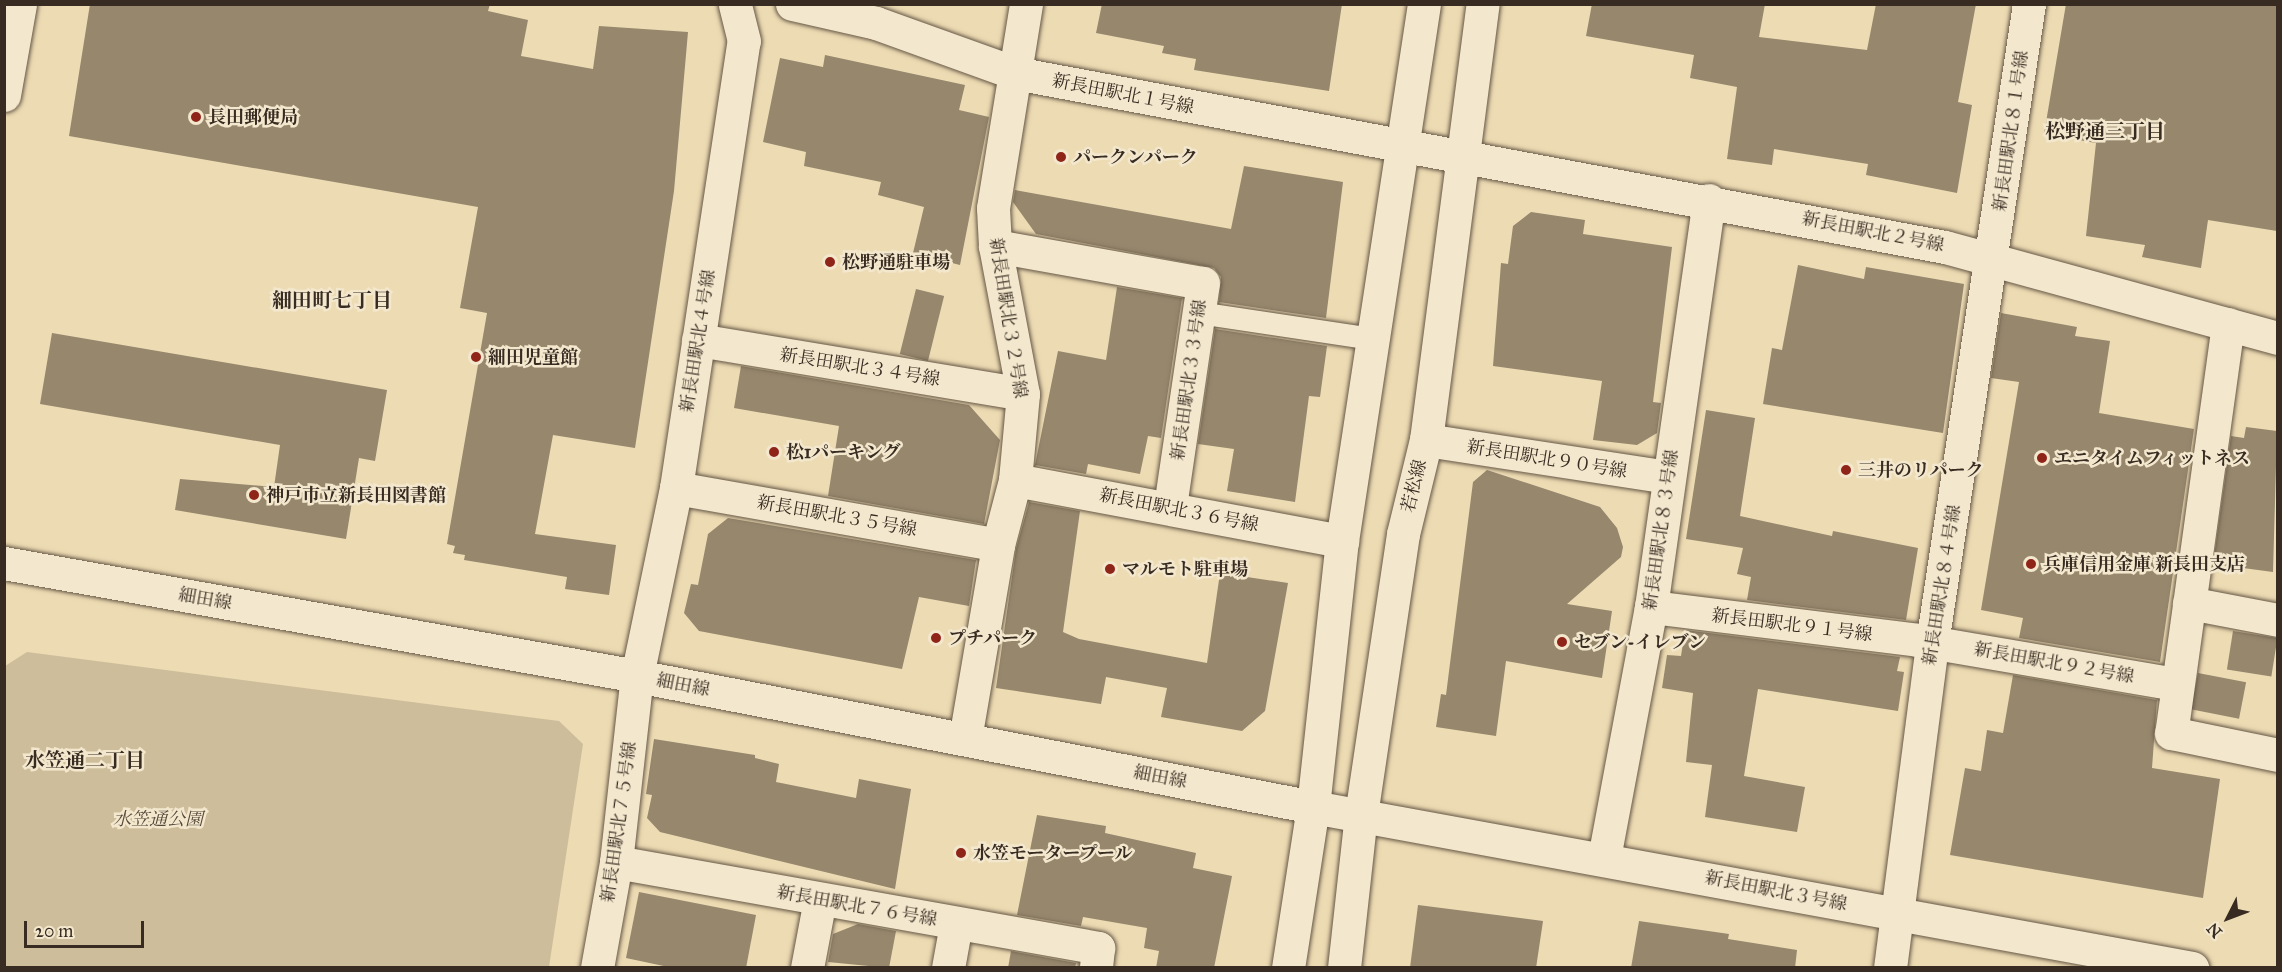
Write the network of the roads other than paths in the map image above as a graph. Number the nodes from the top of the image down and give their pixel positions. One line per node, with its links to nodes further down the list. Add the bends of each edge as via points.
1 (20, 4): 9 (street)
2 (735, 4): 19 (street, 新長田駅北４号線, via 744,41)
3 (792, 4): 8 (street, 新長田駅北１号線, via 876,23)
4 (1026, 4): 8 (street, 新長田駅北３２号線)
5 (1424, 4): 10 (street)
6 (1483, 4): 11 (street, 若松線)
7 (2029, 4): 14 (street, 新長田駅北８１号線)
8 (1015, 73): 10 (street, 新長田駅北１号線); 13 (street, 新長田駅北３２号線, via 993,208)
9 (4, 95)
10 (1402, 149): 11 (street, 新長田駅北１号線); 18 (street)
11 (1461, 158): 12 (street, 新長田駅北２号線); 21 (street, 若松線)
12 (1709, 200): 14 (street, 新長田駅北２号線); 22 (street, 新長田駅北８３号線)
13 (995, 246): 15 (street, 新長田駅北３３号線, via 1203,283); 20 (street, 新長田駅北３２号線)
14 (1993, 257): 16 (street, 新長田駅北２号線); 32 (street, 新長田駅北８４号線)
15 (1199, 313): 18 (lane); 25 (street, 新長田駅北３３号線)
16 (2228, 324): 17 (street, 新長田駅北２号線); 29 (street)
17 (2277, 338)
18 (1374, 339): 26 (street)
19 (698, 340): 20 (street, 新長田駅北３４号線); 24 (street, 新長田駅北４号線)
20 (1023, 394): 23 (street, 新長田駅北３２号線)
21 (1425, 440): 22 (street, 新長田駅北９０号線); 38 (street, 若松線, via 1402,534)
22 (1668, 477): 30 (street, 新長田駅北８３号線)
23 (1015, 480): 25 (street, 新長田駅北３６号線); 27 (street, 新長田駅北３２号線)
24 (676, 488): 27 (street, 新長田駅北３５号線); 33 (street, 新長田駅北４号線)
25 (1170, 507): 26 (street, 新長田駅北３６号線)
26 (1342, 541): 37 (street)
27 (998, 545): 35 (street, 新長田駅北３２号線)
28 (4, 563): 33 (street, 細田線)
29 (2189, 603): 31 (street); 34 (street)
30 (1651, 607): 32 (street, 新長田駅北９１号線); 39 (street, 新長田駅北８３号線)
31 (2277, 620)
32 (1932, 643): 34 (street, 新長田駅北９２号線); 42 (street, 新長田駅北８４号線)
33 (637, 676): 35 (street, 細田線); 40 (street, 新長田駅北７５号線)
34 (2175, 684): 36 (street, via 2171,733)
35 (965, 739): 37 (street, 細田線)
36 (2277, 755)
37 (1313, 807): 38 (street, 細田線); 48 (street)
38 (1361, 815): 39 (street, 新長田駅北３号線); 49 (street, 若松線)
39 (1604, 858): 42 (street, 新長田駅北３号線)
40 (616, 862): 41 (street, 新長田駅北７６号線); 45 (street, 新長田駅北７５号線)
41 (820, 899): 43 (street, 新長田駅北７６号線); 46 (street)
42 (1898, 914): 50 (street, 新長田駅北８４号線); 51 (street, 新長田駅北３号線)
43 (956, 924): 44 (street, 新長田駅北７６号線); 47 (street)
44 (1097, 958)
45 (597, 968)
46 (807, 968)
47 (948, 968)
48 (1288, 968)
49 (1344, 968)
50 (1890, 968)
51 (2192, 968)

